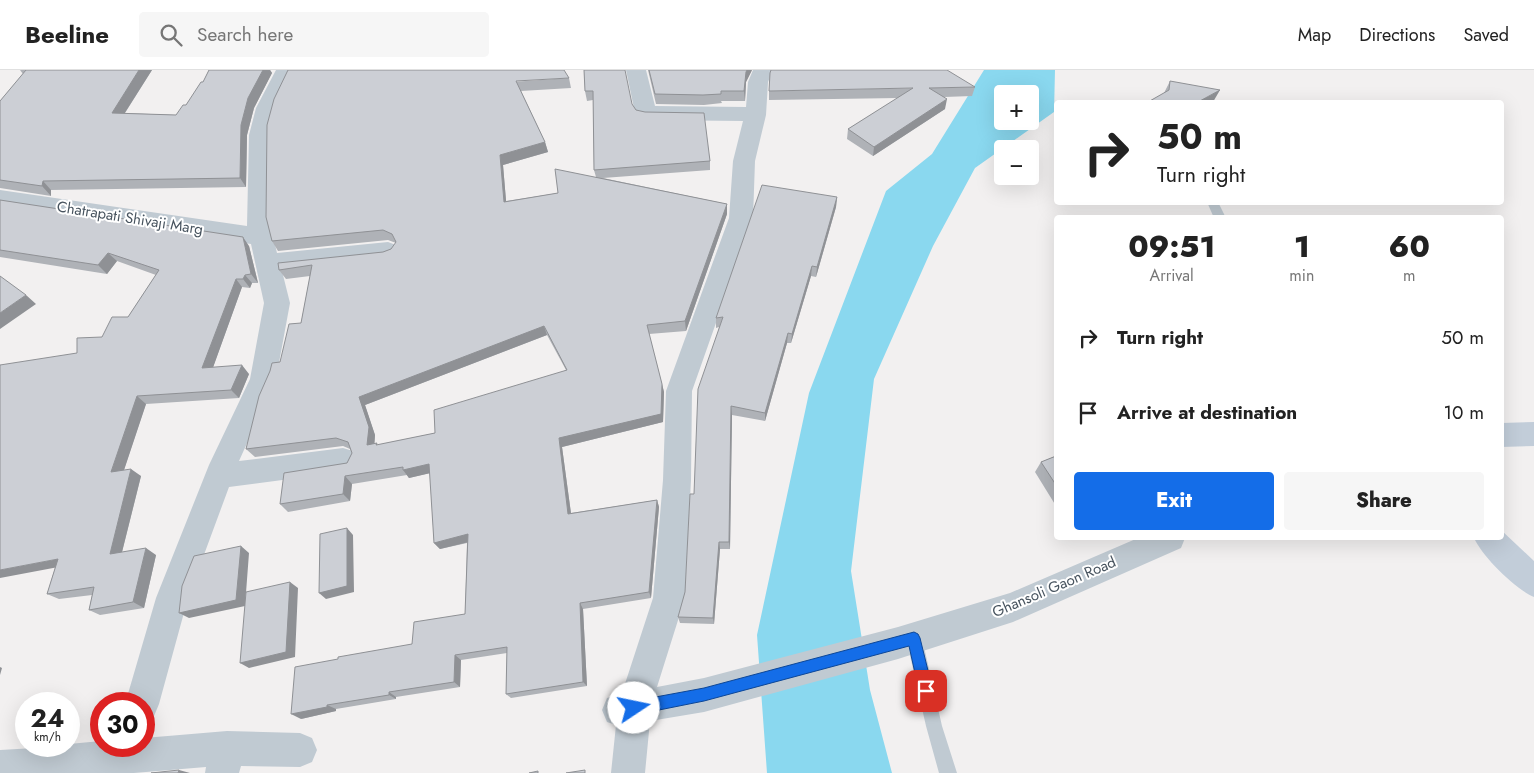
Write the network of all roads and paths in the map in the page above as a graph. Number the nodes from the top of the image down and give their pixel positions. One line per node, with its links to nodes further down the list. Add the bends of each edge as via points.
1 (286, 70): 6 (street, via 267,108 260,135 258,227)
2 (636, 70): 4 (street, via 646,113)
3 (764, 70): 4 (street, via 756,86)
4 (755, 114): 18 (street, via 743,166 741,218 679,391 670,598 647,673)
5 (0, 198): 6 (street, Chatrapati Shivaji Marg)
6 (261, 237): 8 (street)
7 (388, 250): 8 (street)
8 (267, 262): 12 (street, via 277,303 263,379)
9 (1534, 434): 10 (street)
10 (1504, 435)
11 (342, 460): 12 (street)
12 (219, 476): 17 (street, via 172,598)
13 (1165, 540): 16 (street, Ghansoli Gaon Road, via 1014,607)
14 (1491, 540): 15 (street)
15 (1534, 582)
16 (906, 641): 18 (street, Ghansoli Gaon Road, via 704,695); 25 (lane)
17 (145, 692)
18 (625, 709): 24 (street)
19 (300, 750): 22 (street)
20 (155, 755): 22 (street)
21 (90, 756): 23 (street)
22 (224, 761)
23 (0, 767)
24 (628, 773)
25 (948, 773)

